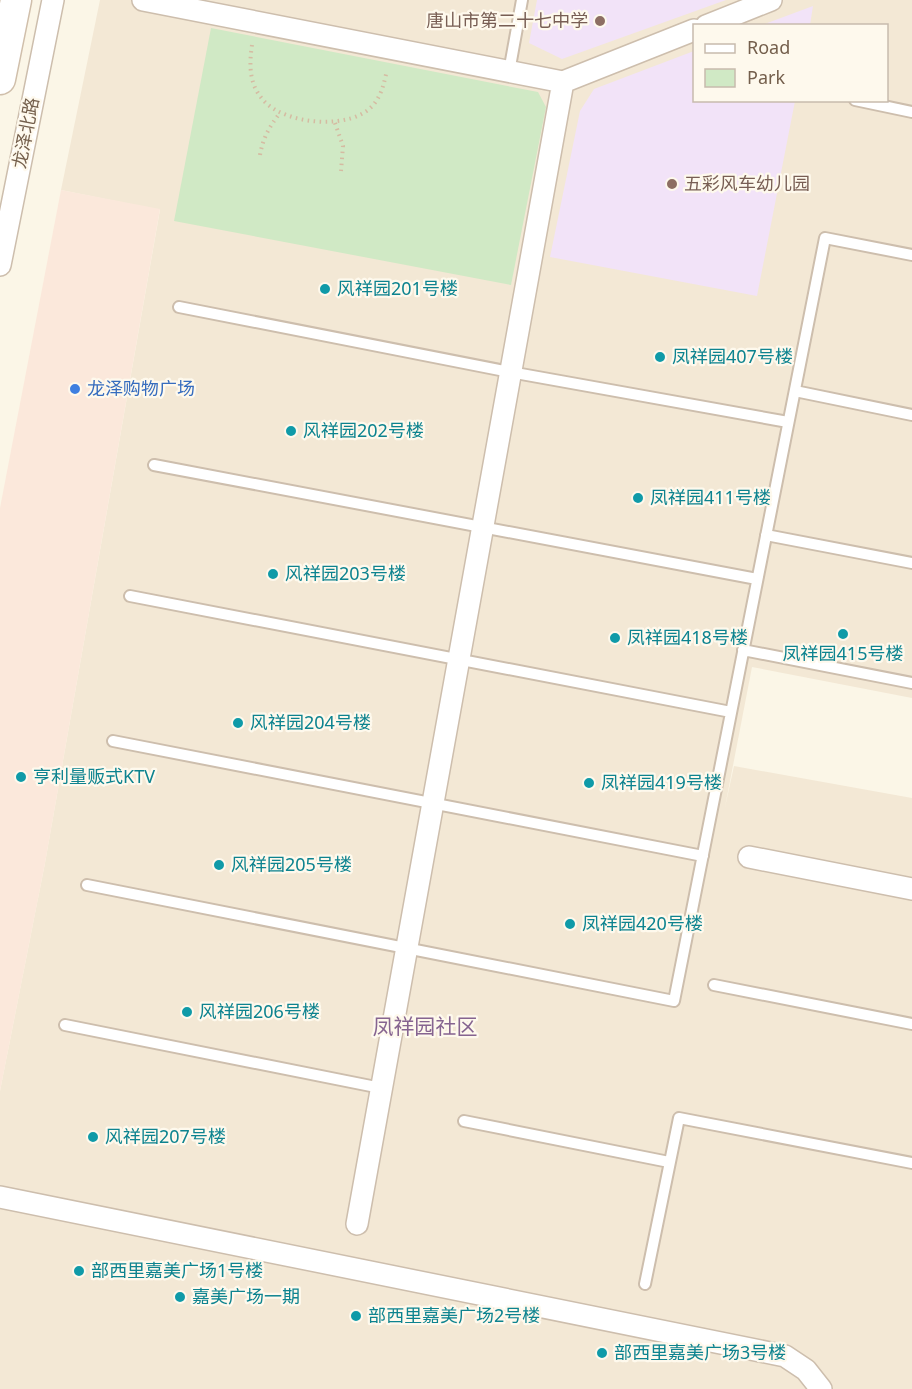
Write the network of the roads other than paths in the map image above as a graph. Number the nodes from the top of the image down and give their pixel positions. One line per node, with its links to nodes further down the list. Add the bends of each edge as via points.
1 (16, 0): 10 (main road)
2 (52, 0): 15 (street, 龙泽北路)
3 (143, 0): 6 (street)
4 (522, 0): 9 (lane)
5 (771, 0): 7 (street)
6 (191, 5): 9 (street, via 256,22)
7 (711, 24)
8 (693, 30): 11 (street)
9 (509, 72): 11 (street)
10 (0, 79)
11 (563, 82): 17 (street)
12 (864, 102): 13 (lane)
13 (912, 112)
14 (912, 255): 18 (lane, via 825,238)
15 (0, 265)
16 (179, 307): 17 (lane)
17 (510, 372): 20 (lane); 22 (street)
18 (795, 392): 19 (lane); 20 (lane)
19 (912, 415)
20 (789, 423): 23 (lane)
21 (154, 465): 22 (lane)
22 (482, 526): 25 (lane); 28 (street)
23 (766, 535): 24 (lane); 25 (lane)
24 (912, 563)
25 (757, 579): 27 (lane)
26 (130, 596): 28 (lane)
27 (743, 650): 29 (lane); 30 (lane)
28 (459, 658): 30 (lane); 32 (street)
29 (912, 683)
30 (731, 712): 33 (lane)
31 (113, 741): 32 (lane)
32 (433, 802): 33 (lane); 37 (street)
33 (703, 856): 37 (lane, via 674,1001)
34 (748, 857): 36 (street)
35 (87, 885): 37 (lane)
36 (912, 889)
37 (407, 947): 41 (street)
38 (714, 985): 39 (lane)
39 (912, 1024)
40 (65, 1025): 41 (lane)
41 (381, 1088): 46 (street)
42 (464, 1121): 43 (lane)
43 (669, 1162): 44 (lane, via 679,1118); 47 (lane)
44 (912, 1163)
45 (0, 1197): 48 (street, via 785,1356 806,1371)
46 (357, 1224)
47 (645, 1284)
48 (821, 1389)

